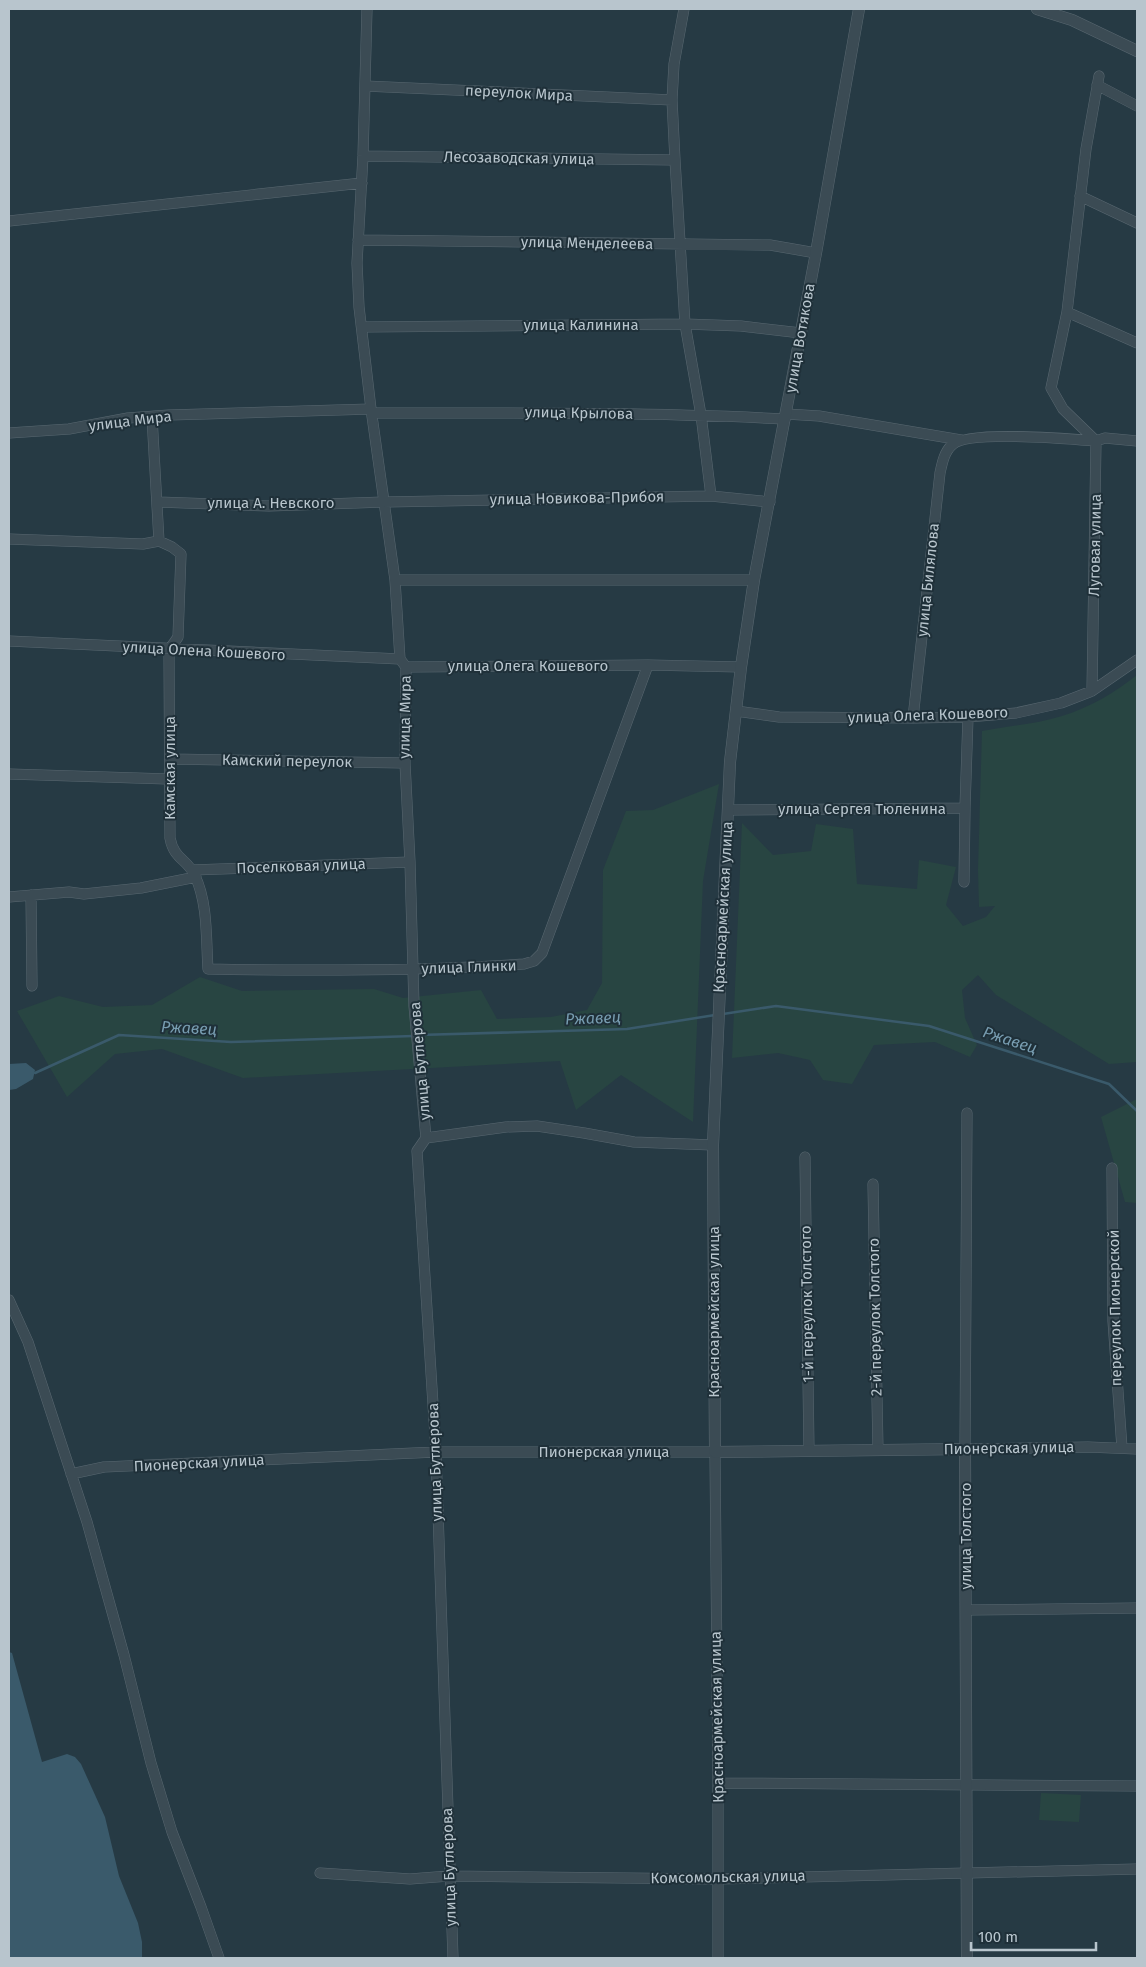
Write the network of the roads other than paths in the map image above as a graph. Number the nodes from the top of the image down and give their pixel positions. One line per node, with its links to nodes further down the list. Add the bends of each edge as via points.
1 (367, 9): 6 (street, улица Мира)
2 (684, 9): 7 (street, via 674,64)
3 (859, 9): 17 (street, улица Вотякова)
4 (1037, 9): 5 (street, via 1072,20)
5 (1137, 51)
6 (365, 86): 7 (street, переулок Мира); 9 (street, улица Мира)
7 (672, 100): 10 (street)
8 (1137, 106): 12 (street, via 1098,81)
9 (363, 156): 10 (street, Лесозаводская улица); 11 (street, улица Мира)
10 (675, 160): 16 (street)
11 (362, 183): 13 (street); 15 (street, улица Мира)
12 (1080, 196): 14 (street); 18 (street)
13 (9, 221)
14 (1137, 223)
15 (358, 240): 16 (street, улица Менделеева); 20 (street, улица Мира)
16 (680, 244): 17 (street, улица Менделеева, via 770,245); 19 (street)
17 (816, 253): 21 (street, улица Вотякова)
18 (1067, 312): 22 (street); 28 (street, via 1051,388 1063,409)
19 (685, 324): 20 (street, улица Калинина); 21 (street, улица Калинина); 24 (street)
20 (362, 327): 23 (street, улица Мира)
21 (801, 333): 25 (street, улица Вотякова)
22 (1137, 342)
23 (372, 411): 24 (street, улица Крылова); 26 (street, улица Мира); 33 (street, улица Мира)
24 (701, 415): 25 (street, улица Крылова); 31 (street)
25 (786, 416): 30 (street, улица Крылова, via 818,416); 34 (street, улица Вотякова)
26 (152, 417): 27 (street, улица Мира, via 69,429); 32 (street)
27 (9, 433)
28 (1096, 441): 29 (street, via 1104,438); 30 (street, улица Крылова, via 976,437); 45 (street, Луговая улица)
29 (1137, 441)
30 (956, 442): 48 (street, улица Билялова, via 944,456 940,473)
31 (711, 496): 33 (street, улица Новикова-Прибоя); 34 (street, улица Новикова-Прибоя)
32 (158, 502): 33 (street, улица А. Невского, via 269,506); 36 (street)
33 (384, 502): 37 (street, улица Мира)
34 (770, 502): 38 (street, улица Вотякова)
35 (9, 540): 36 (street, via 143,544)
36 (159, 541): 40 (street, via 181,554 178,637)
37 (395, 580): 38 (street); 42 (street, улица Мира)
38 (754, 580): 44 (street, улица Вотякова)
39 (9, 641): 40 (street, улица Олена Кошевого)
40 (169, 650): 42 (street, улица Олена Кошевого); 49 (street, Камская улица)
41 (1137, 660): 45 (street, улица Олега Кошевого)
42 (403, 663): 43 (street, улица Олега Кошевого); 50 (street, улица Мира)
43 (648, 665): 44 (street, улица Олега Кошевого); 60 (street, улица Глинки, via 542,953 534,961 524,964)
44 (741, 667): 46 (street, Красноармейская улица)
45 (1092, 691): 47 (street, улица Олега Кошевого, via 1061,703)
46 (736, 711): 48 (street, улица Олега Кошевого, via 779,717); 54 (street, Красноармейская улица)
47 (968, 717): 48 (street, улица Олега Кошевого); 53 (street, улица Сергея Тюленина)
48 (913, 718)
49 (170, 759): 50 (street, Камский переулок); 52 (street, Камская улица)
50 (405, 763): 55 (street, улица Мира)
51 (9, 774): 52 (street)
52 (168, 779): 56 (street, Камская улица, via 172,848)
53 (965, 808): 54 (street, улица Сергея Тюленина); 57 (street)
54 (728, 810): 64 (street, Красноармейская улица)
55 (410, 862): 56 (street, Поселковая улица); 60 (street, улица Мира)
56 (194, 874): 58 (street, Поселковая улица, via 141,888); 60 (street, улица Глинки, via 202,900 208,969)
57 (964, 882)
58 (31, 895): 59 (street, Поселковая улица); 61 (street)
59 (9, 897)
60 (414, 969): 63 (street, улица Бутлерова, via 414,1006)
61 (32, 986)
62 (967, 1114): 70 (street, улица Толстого)
63 (426, 1138): 64 (street, via 537,1126 634,1142); 74 (street, улица Бутлерова, via 417,1151)
64 (713, 1145): 75 (street, Красноармейская улица)
65 (805, 1157): 73 (street, 1-й переулок Толстого)
66 (1112, 1168): 69 (street, переулок Пионерской, via 1113,1322)
67 (873, 1184): 72 (street, 2-й переулок Толстого)
68 (9, 1300): 76 (street, via 28,1342)
69 (1122, 1448): 70 (street, Пионерская улица); 71 (street, Пионерская улица)
70 (965, 1449): 72 (street, Пионерская улица); 78 (street, улица Толстого)
71 (1137, 1449)
72 (878, 1450): 73 (street, Пионерская улица)
73 (809, 1451): 75 (street, Пионерская улица)
74 (436, 1452): 75 (street, Пионерская улица); 76 (street, Пионерская улица, via 104,1467); 85 (street, улица Бутлерова)
75 (715, 1452): 79 (street, Красноармейская улица)
76 (71, 1474): 87 (street, via 98,1560 151,1763 172,1832)
77 (1137, 1608): 78 (street)
78 (966, 1610): 80 (street, улица Толстого)
79 (718, 1783): 80 (street); 86 (street, Красноармейская улица)
80 (967, 1785): 81 (street); 83 (street, улица Толстого)
81 (1137, 1786)
82 (1137, 1869): 83 (street, Комсомольская улица)
83 (967, 1872): 86 (street, Комсомольская улица); 90 (street, улица Толстого)
84 (320, 1873): 85 (street, Комсомольская улица, via 403,1879)
85 (449, 1876): 86 (street, Комсомольская улица); 88 (street, улица Бутлерова)
86 (717, 1879): 89 (street, Красноармейская улица)
87 (218, 1958)
88 (453, 1958)
89 (718, 1958)
90 (967, 1958)

